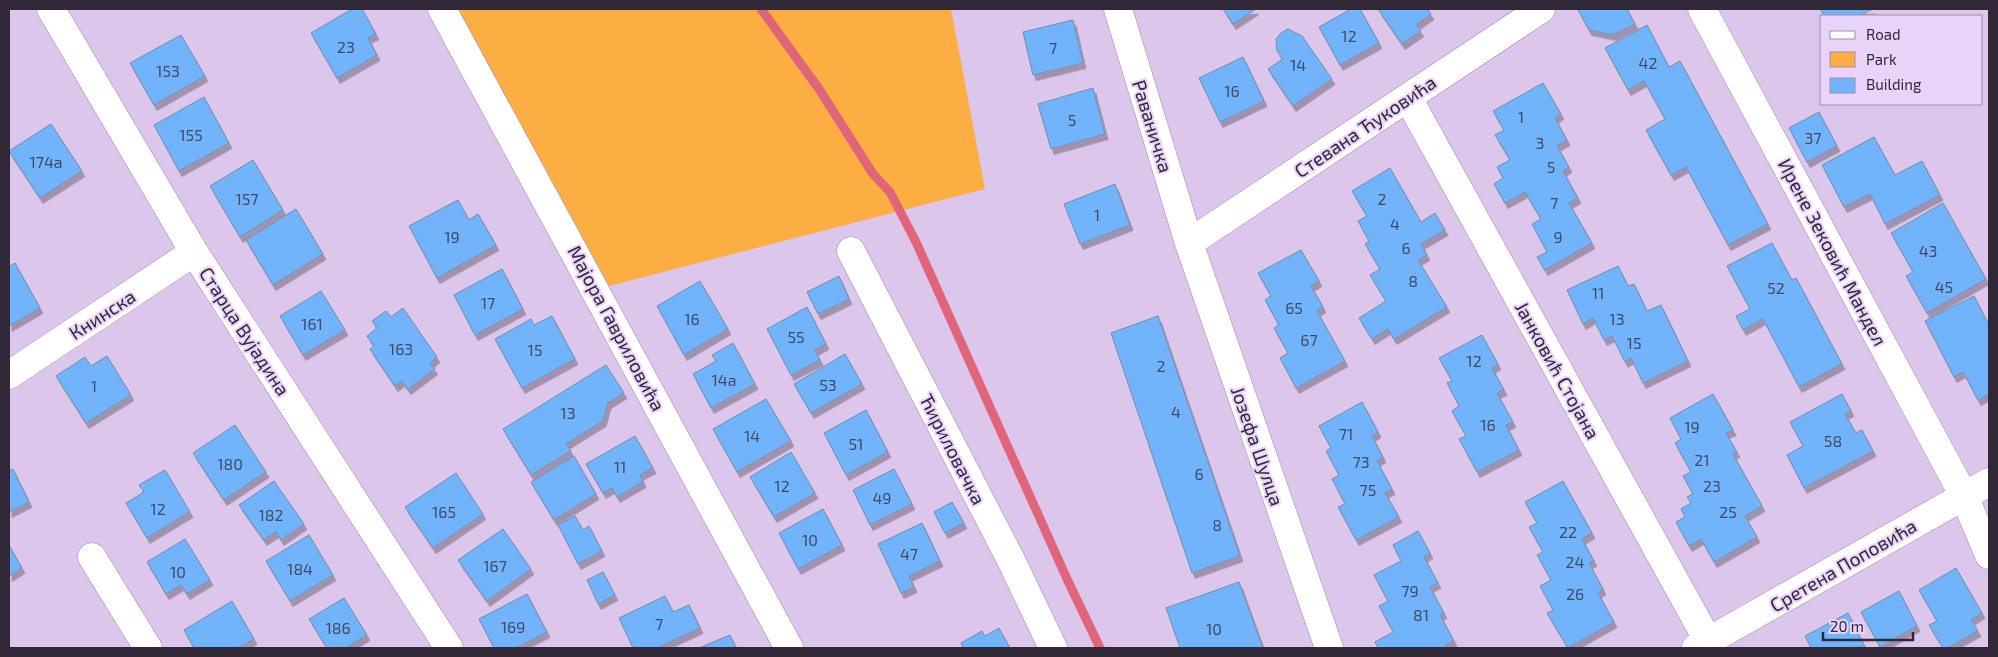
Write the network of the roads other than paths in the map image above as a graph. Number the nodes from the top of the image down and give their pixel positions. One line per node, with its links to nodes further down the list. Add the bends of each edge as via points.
1 (51, 9): 9 (street, Старца Вујадина)
2 (442, 9): 18 (street, Мајора Гавриловића)
3 (1118, 9): 7 (street, Раваничка)
4 (1542, 9): 6 (street, Стевана Ћуковића)
5 (1702, 9): 12 (street, Ирене Зековић Мандел)
6 (1408, 98): 7 (street, Стевана Ћуковића); 15 (street, Јанковић Стојана)
7 (1189, 243): 20 (street, Јозефа Шулца)
8 (851, 251): 19 (street, Ћириловачка)
9 (194, 252): 10 (street, Книнска); 17 (street, Старца Вујадина)
10 (9, 375)
11 (1989, 482): 12 (street, Сретена Поповића)
12 (1964, 496): 13 (street, Ирене Зековић Мандел); 15 (street, Сретена Поповића)
13 (1989, 555)
14 (92, 558): 16 (street)
15 (1706, 646)
16 (148, 648)
17 (449, 648)
18 (790, 648)
19 (1053, 648)
20 (1329, 648)

